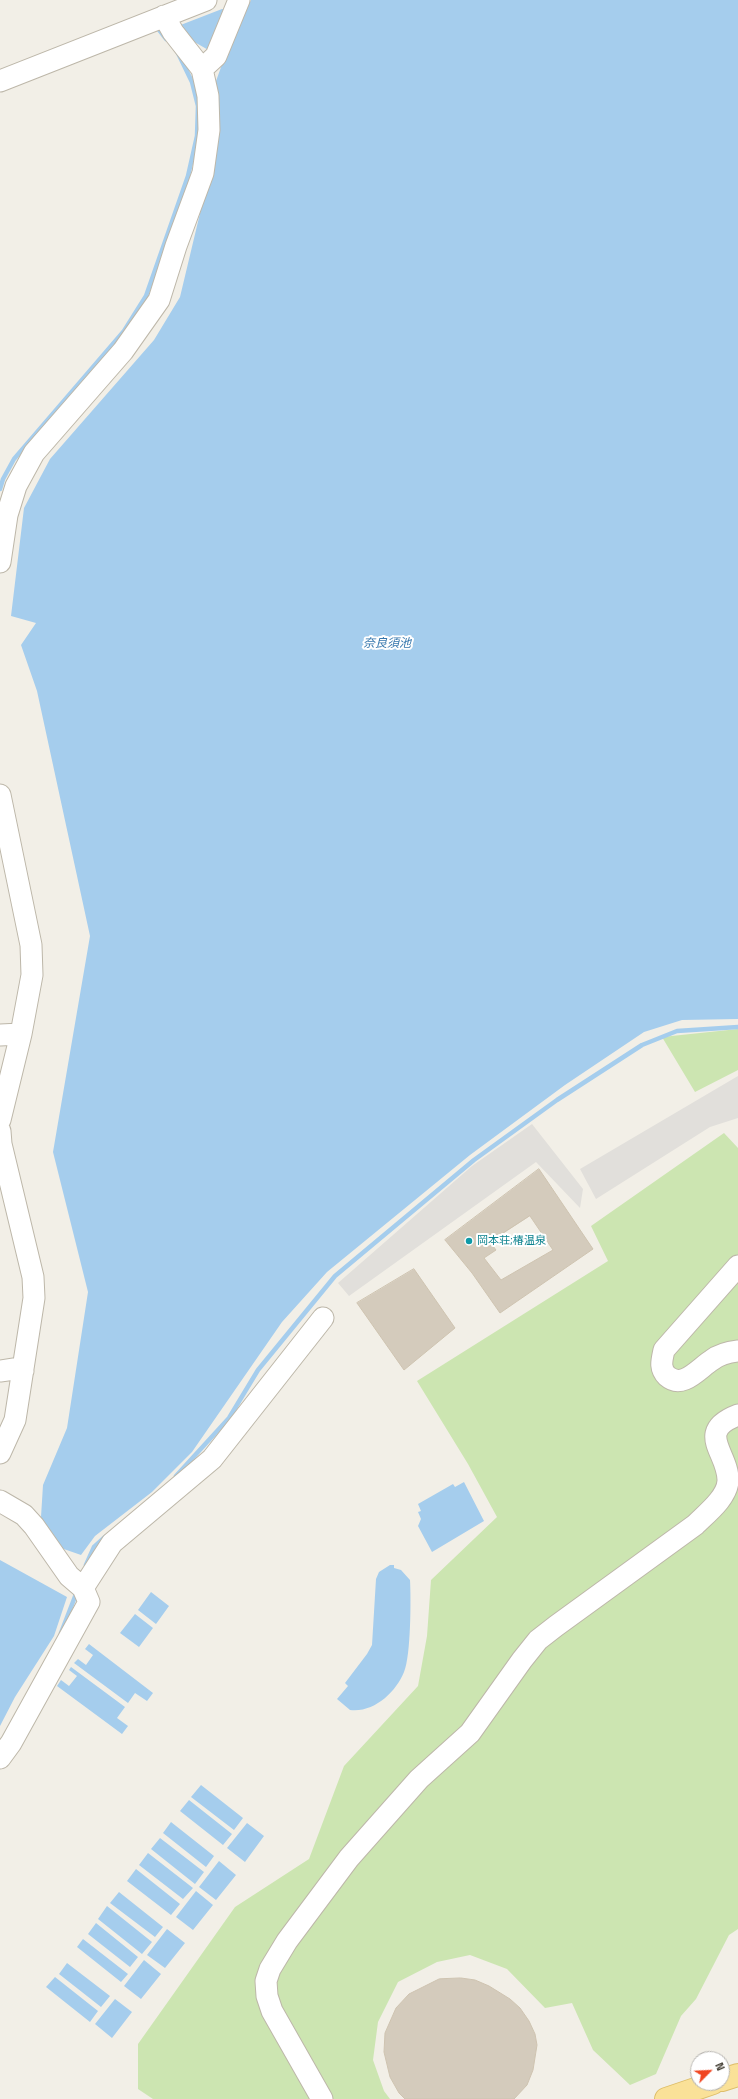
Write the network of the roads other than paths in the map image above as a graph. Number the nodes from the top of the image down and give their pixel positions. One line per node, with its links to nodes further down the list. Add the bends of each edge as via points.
1 (206, 0): 3 (street)
2 (238, 4): 4 (street)
3 (164, 16): 4 (street, via 173,32); 5 (street)
4 (209, 62): 6 (street, via 209,130 203,173 159,300 123,351 34,453 14,493 7,515)
5 (0, 81)
6 (0, 562)
7 (0, 795): 8 (street, via 31,945 32,975)
8 (21, 1034): 9 (street); 10 (street)
9 (0, 1035)
10 (0, 1120)
11 (0, 1131): 16 (street, via 0,1144 33,1277 34,1298)
12 (738, 1266): 14 (street, via 664,1350 661,1367 672,1380 679,1381 692,1375 712,1359)
13 (323, 1318): 20 (street, via 212,1459 112,1543)
14 (738, 1351)
15 (0, 1371): 16 (street)
16 (23, 1371): 18 (street, via 15,1420)
17 (738, 1415): 23 (street, via 720,1424 717,1432 717,1444 728,1482 722,1497 695,1525 538,1640 470,1733 419,1779 349,1858 287,1941 270,1969 266,1981 267,1996 272,2011)
18 (0, 1453)
19 (0, 1501): 20 (street, via 24,1515 69,1576)
20 (83, 1588): 21 (street, via 88,1602)
21 (0, 1758)
22 (690, 2091): 24 (main road)
23 (322, 2099)
24 (666, 2099)

